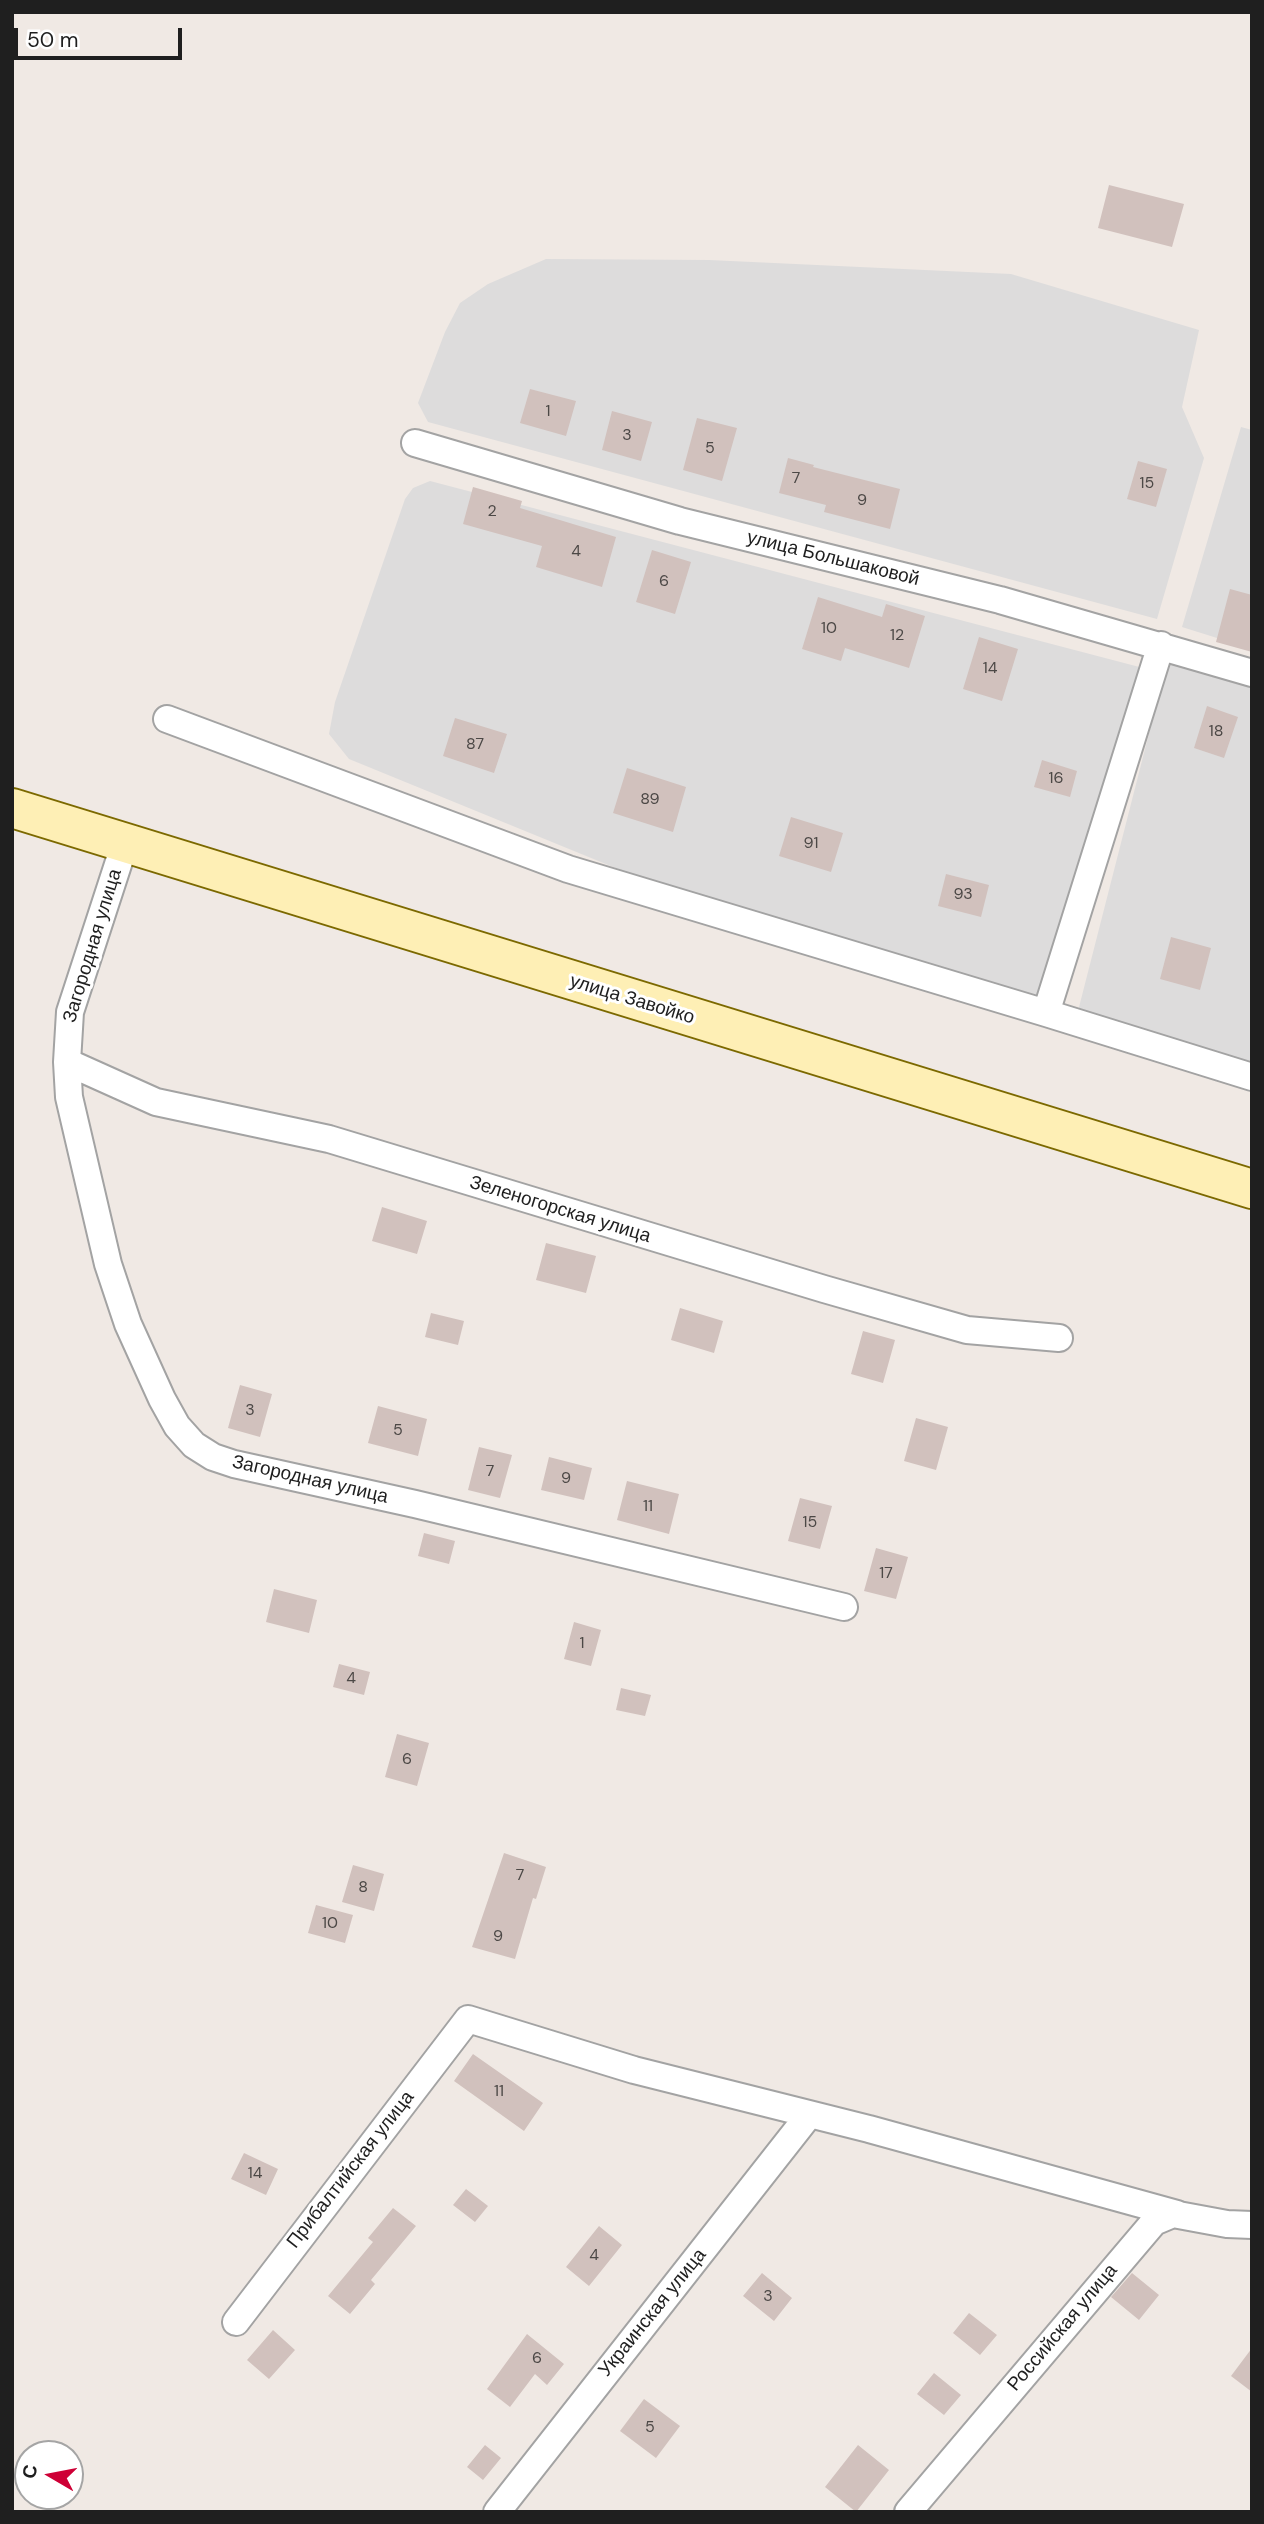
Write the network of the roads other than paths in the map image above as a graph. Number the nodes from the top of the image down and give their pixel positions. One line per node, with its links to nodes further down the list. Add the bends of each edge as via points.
1 (415, 443): 2 (street, улица Большаковой, via 680,521)
2 (1161, 645): 3 (street, улица Большаковой); 7 (street)
3 (1252, 673)
4 (167, 719): 7 (street, via 568,869)
5 (12, 808): 6 (main road, улица Завойко)
6 (125, 844): 8 (street, Загородная улица, via 70,1012); 10 (main road, улица Завойко)
7 (1046, 1013): 9 (street)
8 (66, 1062): 11 (street, Зеленогорская улица, via 156,1102 329,1139 967,1330); 12 (street, Загородная улица, via 80,1147 108,1264 128,1324 162,1399 194,1445 234,1464)
9 (1252, 1077)
10 (1252, 1189)
11 (1059, 1338)
12 (844, 1607)
13 (810, 2115): 14 (street); 16 (street, Прибалтийская улица, via 634,2070 468,2019); 17 (street, Украинская улица)
14 (1177, 2214): 15 (street); 18 (street, Российская улица, via 1162,2217 1146,2229)
15 (1252, 2225)
16 (236, 2322)
17 (497, 2512)
18 (908, 2512)

